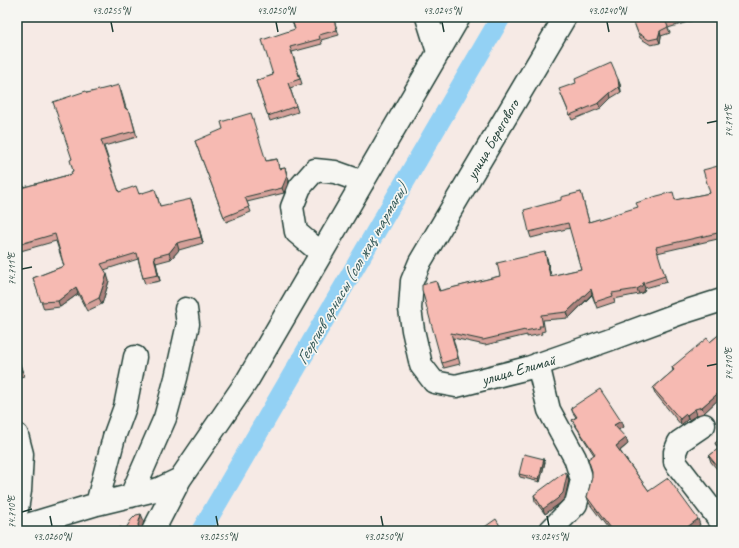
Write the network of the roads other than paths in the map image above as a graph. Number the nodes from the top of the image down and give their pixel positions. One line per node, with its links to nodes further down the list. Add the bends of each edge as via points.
1 (427, 17): 4 (street)
2 (459, 17): 4 (street)
3 (565, 17): 7 (street, улица Берегового)
4 (438, 52): 5 (street)
5 (362, 182): 6 (street); 6 (street, via 336,172 315,170 300,187 292,207 296,232)
6 (321, 253): 14 (street, via 247,381)
7 (420, 262): 11 (street, улица Елимай, via 412,281 410,309 420,365 434,382 456,386)
8 (722, 300): 11 (street, улица Елимай)
9 (186, 309): 15 (street, via 188,324 165,418)
10 (135, 357): 16 (street, via 125,407)
11 (538, 364): 21 (street, via 549,410 575,458 582,480 576,504)
12 (704, 425): 18 (street, via 680,442 675,452 675,462)
13 (17, 435): 17 (street, via 22,454)
14 (180, 479): 15 (street, via 159,489); 20 (street)
15 (131, 496): 16 (street)
16 (96, 504): 19 (street)
17 (17, 509)
18 (722, 523)
19 (17, 528)
20 (153, 531)
21 (550, 531)

